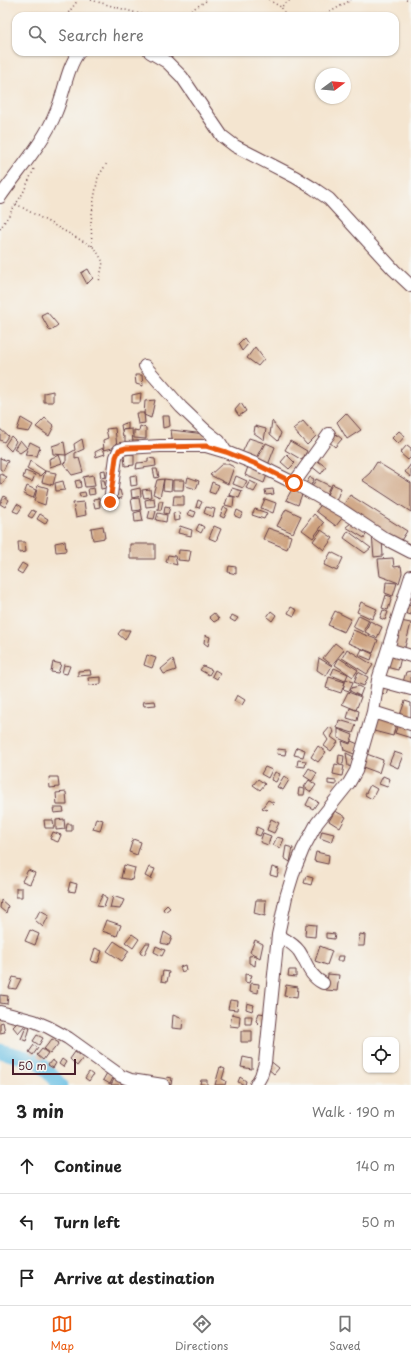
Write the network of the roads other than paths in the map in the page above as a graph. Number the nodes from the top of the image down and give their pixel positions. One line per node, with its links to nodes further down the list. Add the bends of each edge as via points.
1 (77, 56): 3 (street, via 56,113)
2 (157, 56): 4 (street, via 182,77 222,136 235,146 295,177 329,200)
3 (0, 197)
4 (411, 286)
5 (145, 366): 7 (street, via 181,407 219,441)
6 (329, 434): 8 (street)
7 (226, 452): 8 (street); 9 (street, via 206,446 160,446 119,450)
8 (294, 483): 10 (street)
9 (110, 502)
10 (411, 552)
11 (411, 576): 12 (street)
12 (388, 649): 13 (street); 14 (street)
13 (411, 656)
14 (378, 680): 15 (street); 16 (street)
15 (411, 689)
16 (373, 712): 17 (street); 18 (street, via 356,771 317,823 303,849 286,897)
17 (411, 724)
18 (278, 935): 19 (street, via 294,945 311,973); 22 (street, via 264,1063)
19 (323, 983)
20 (0, 1012): 21 (street, via 48,1026 121,1076)
21 (163, 1085)
22 (256, 1085)

